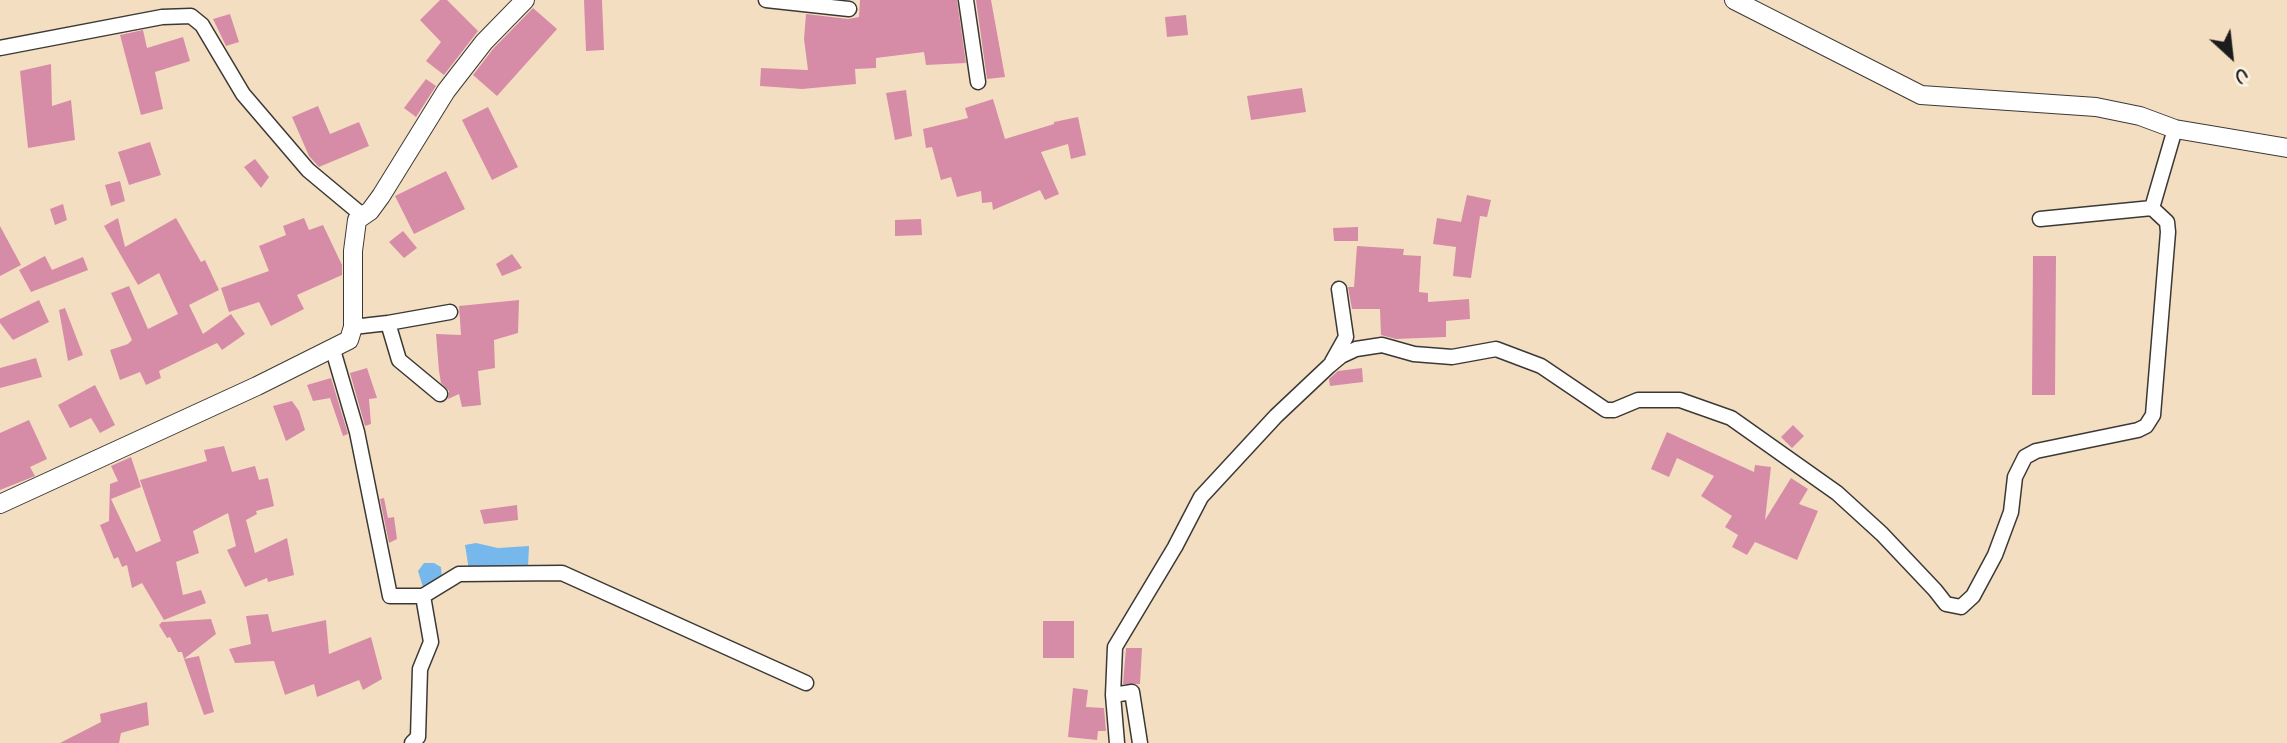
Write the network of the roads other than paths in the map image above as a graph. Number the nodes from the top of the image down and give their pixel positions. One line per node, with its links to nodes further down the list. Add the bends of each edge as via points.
1 (525, 0): 11 (street, via 446,90 381,196)
2 (766, 0): 5 (street)
3 (966, 0): 7 (street)
4 (1734, 0): 8 (street, via 1921,95 2096,107)
5 (849, 9)
6 (0, 48): 11 (street, via 162,17 191,16 202,25 243,94 308,170)
7 (978, 82)
8 (2175, 129): 9 (street); 10 (street)
9 (2287, 148)
10 (2152, 208): 12 (street); 18 (street, via 2167,222 2168,232 2152,415 2138,430 2025,457 2015,477 2011,512 1995,555 1973,596 1961,607 1946,604 1837,493 1731,418 1680,400 1638,400 1606,410 1541,366 1496,349 1452,357 1382,345 1356,349)
11 (362, 215): 16 (street, via 354,240)
12 (2040, 219)
13 (1339, 289): 18 (street, via 1346,337)
14 (450, 312): 15 (street)
15 (388, 323): 16 (street); 19 (street, via 400,360)
16 (353, 327): 17 (street, via 349,340)
17 (333, 350): 20 (street); 21 (street, via 356,432 388,593 394,598)
18 (1329, 366): 23 (street, via 1201,497 1115,647)
19 (440, 394)
20 (0, 504)
21 (423, 596): 22 (street, via 459,573 562,573); 24 (street, via 431,642 420,669 418,737)
22 (806, 683)
23 (1113, 695): 25 (street); 26 (street, via 1132,692)
24 (412, 743)
25 (1117, 743)
26 (1139, 743)

